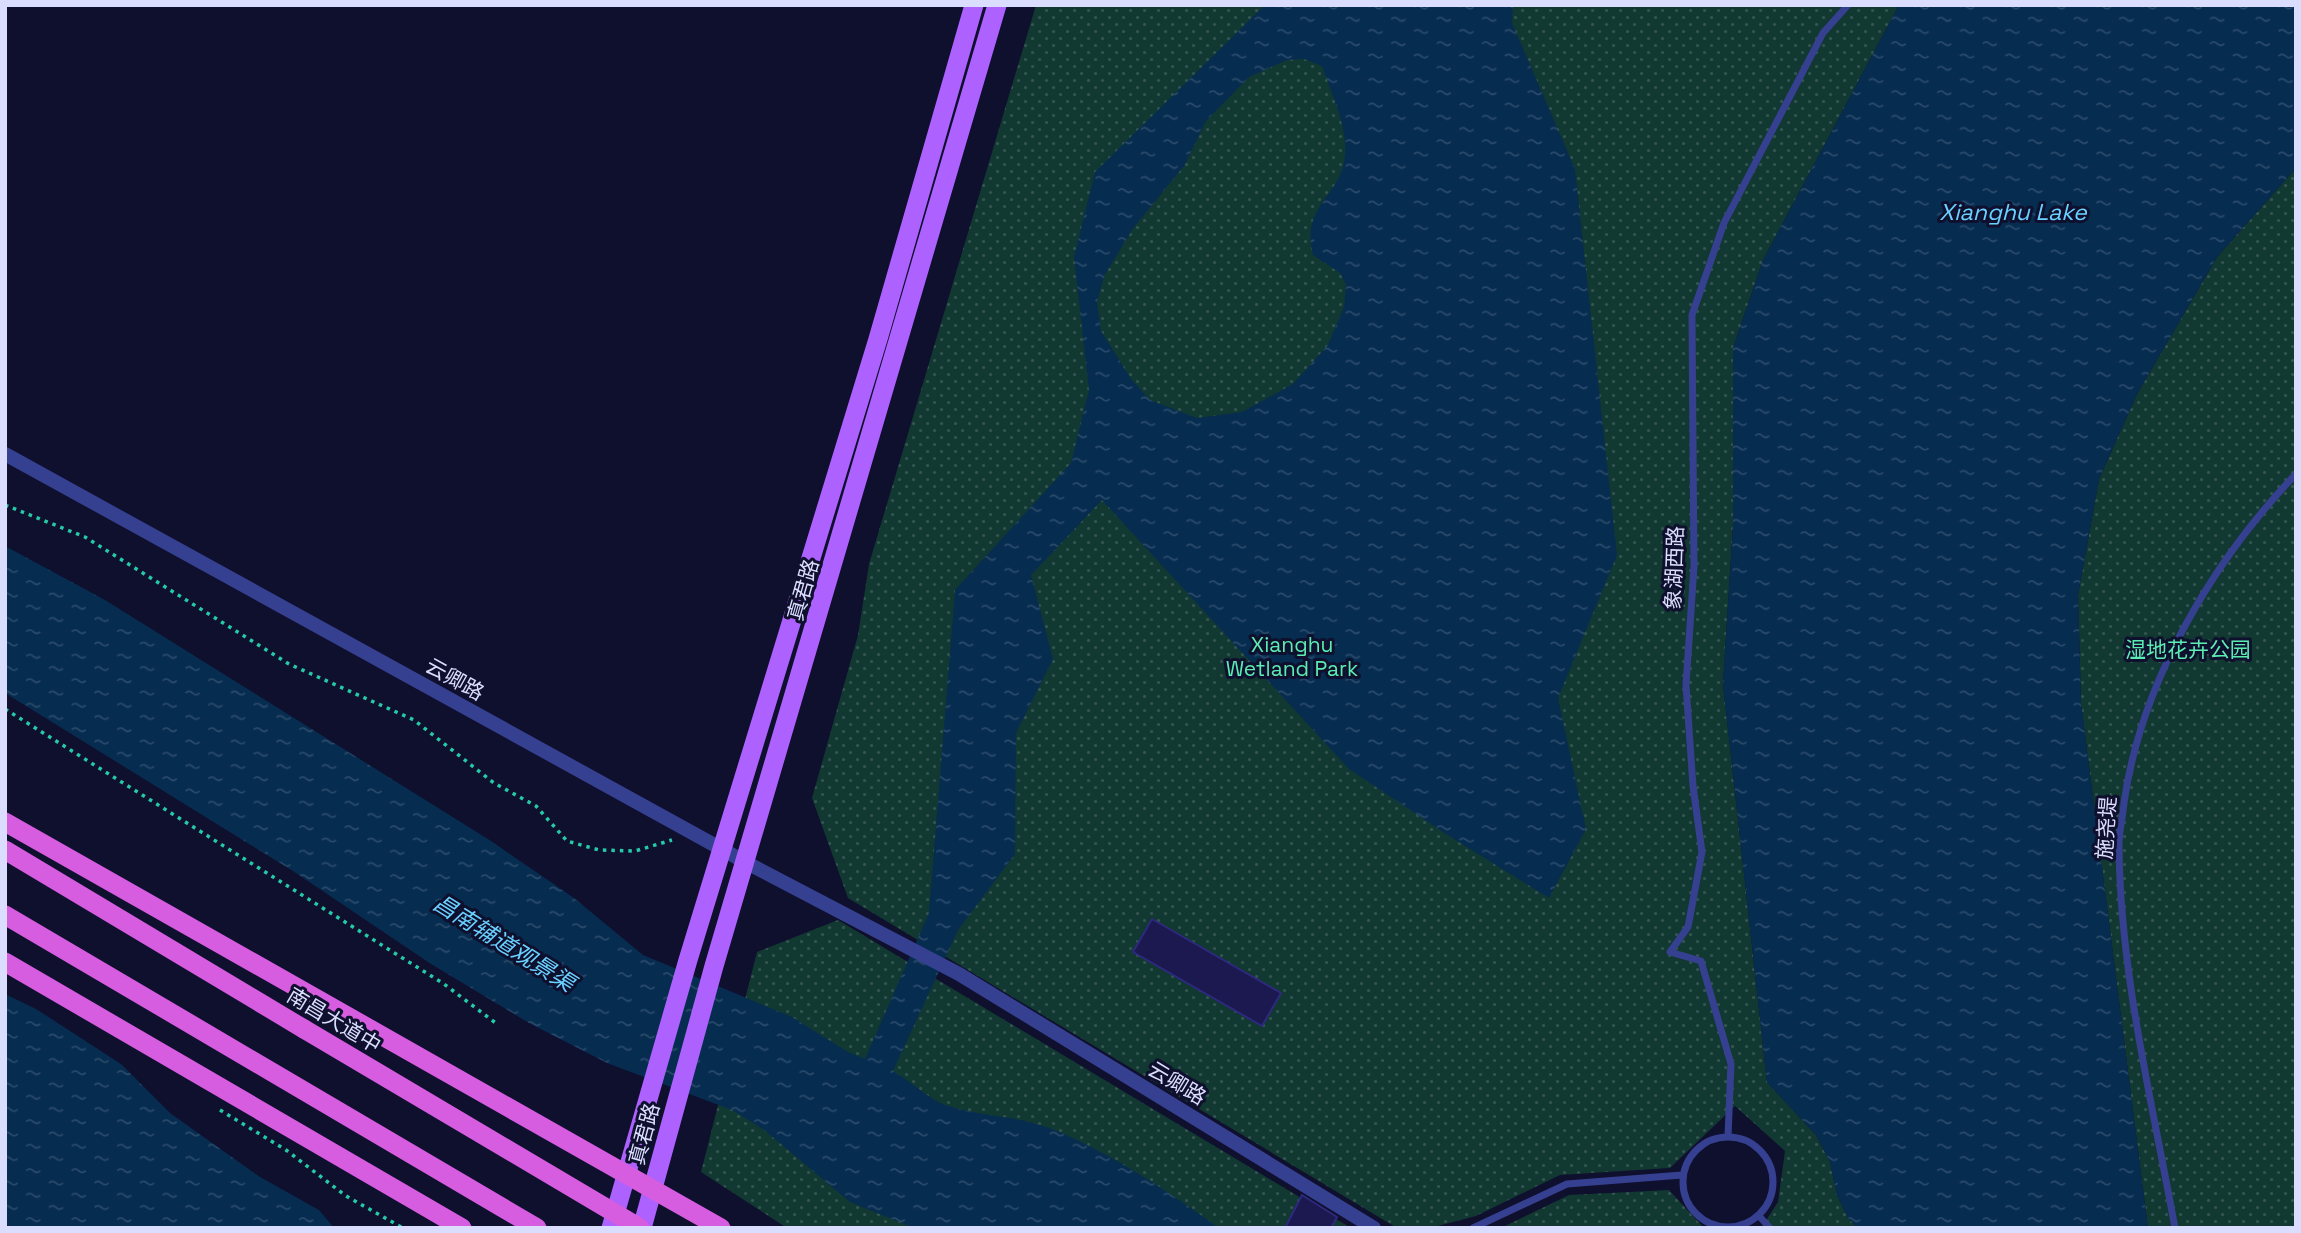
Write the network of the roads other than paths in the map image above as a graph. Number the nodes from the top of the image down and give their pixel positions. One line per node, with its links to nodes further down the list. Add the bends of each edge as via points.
1 (974, 5): 7 (main road, 真君路, via 878,339)
2 (997, 5): 9 (main road, 真君路)
3 (1848, 5): 12 (lane, 象湖西路, via 1823,33 1724,223 1692,315 1695,567 1686,685 1702,852 1688,927 1671,952 1701,961 1731,1064)
4 (5, 454): 7 (street, 云卿路)
5 (2296, 474): 25 (lane, 施尧堤, via 2204,591 2160,672 2130,761 2119,843 2128,982)
6 (5, 822): 13 (highway)
7 (722, 849): 9 (street, 云卿路); 13 (main road, 真君路)
8 (5, 850): 20 (highway, 南昌大道中, bridge)
9 (747, 863): 15 (main road, 真君路); 22 (street, 云卿路, via 959,974)
10 (5, 915): 18 (highway)
11 (5, 962): 17 (highway)
12 (1728, 1136): 14 (lane, via 1707,1141 1691,1155); 16 (lane, via 1749,1141 1766,1155 1774,1176 1772,1198)
13 (627, 1174): 15 (highway); 19 (main road, 真君路)
14 (1682, 1175): 16 (lane, via 1684,1197 1707,1222 1740,1227); 23 (lane, via 1567,1184)
15 (653, 1187): 20 (main road, 真君路); 21 (highway)
16 (1759, 1216): 24 (lane)
17 (462, 1228)
18 (537, 1228)
19 (611, 1228)
20 (641, 1228)
21 (721, 1228)
22 (1374, 1228)
23 (1473, 1228)
24 (1770, 1228)
25 (2175, 1228)

